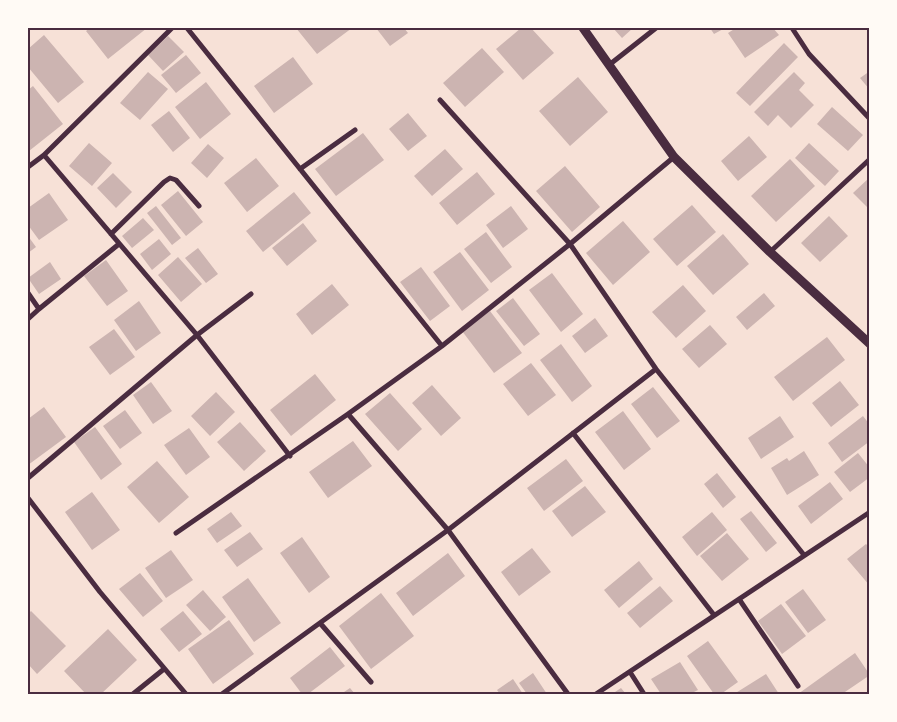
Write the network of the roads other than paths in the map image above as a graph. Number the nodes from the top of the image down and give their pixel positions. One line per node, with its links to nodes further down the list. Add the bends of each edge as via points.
1 (172, 28): 10 (street)
2 (187, 28): 14 (street)
3 (582, 28): 6 (street)
4 (656, 28): 6 (street)
5 (792, 28): 8 (street, via 809,54)
6 (610, 65): 11 (street)
7 (440, 100): 18 (street)
8 (870, 120)
9 (355, 130): 14 (street)
10 (44, 155): 13 (street); 16 (street)
11 (674, 157): 18 (street); 19 (street)
12 (870, 159): 19 (street)
13 (28, 167)
14 (300, 169): 26 (street)
15 (199, 206): 16 (street, via 176,180 170,178)
16 (111, 234): 17 (street)
17 (119, 244): 22 (street); 24 (street)
18 (570, 244): 26 (street); 27 (street)
19 (770, 252): 25 (street)
20 (28, 293): 22 (street)
21 (251, 294): 24 (street)
22 (39, 309): 23 (street)
23 (28, 319)
24 (197, 335): 30 (street); 31 (street)
25 (870, 344)
26 (442, 346): 28 (street)
27 (656, 369): 29 (street); 36 (street)
28 (348, 414): 30 (street); 34 (street)
29 (573, 433): 34 (street); 38 (street)
30 (290, 456): 35 (street)
31 (28, 478)
32 (28, 498): 40 (street)
33 (870, 512): 36 (street)
34 (448, 530): 39 (street); 47 (street)
35 (176, 533)
36 (804, 554): 37 (street)
37 (739, 599): 38 (street); 43 (street)
38 (714, 615): 41 (street)
39 (320, 623): 42 (street); 46 (street)
40 (164, 669): 44 (street); 45 (street)
41 (630, 672): 48 (street); 49 (street)
42 (371, 682)
43 (798, 686)
44 (133, 694)
45 (186, 694)
46 (222, 694)
47 (568, 694)
48 (596, 694)
49 (644, 694)

